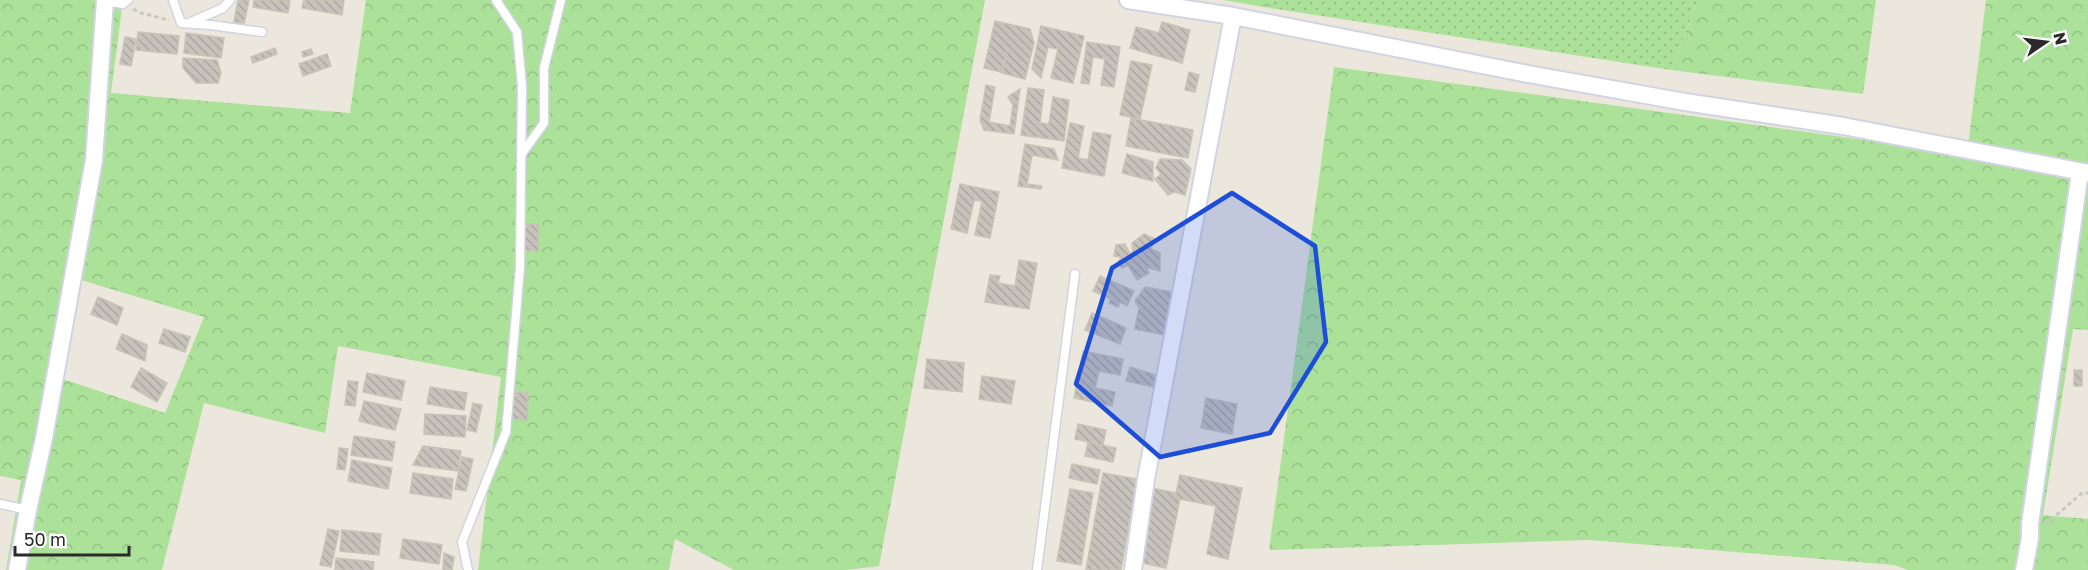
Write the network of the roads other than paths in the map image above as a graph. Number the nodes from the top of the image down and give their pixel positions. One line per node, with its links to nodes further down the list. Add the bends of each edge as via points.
1 (173, 0): 9 (lane)
2 (230, 0): 9 (lane, via 223,8)
3 (495, 0): 11 (lane, via 517,32 522,86)
4 (561, 0): 11 (lane, via 543,68 544,123)
5 (1128, 0): 8 (street)
6 (105, 1): 7 (lane); 15 (street, via 94,160)
7 (126, 2)
8 (1233, 16): 12 (street, via 1528,74 1843,126); 19 (street, via 1146,479)
9 (181, 23): 10 (lane)
10 (262, 32)
11 (521, 154): 17 (lane, via 520,267 506,432 462,542)
12 (2084, 173): 20 (street)
13 (1075, 274): 18 (lane)
14 (0, 504): 15 (lane)
15 (28, 510): 16 (street)
16 (17, 570)
17 (468, 570)
18 (1037, 570)
19 (1133, 570)
20 (2024, 570)

